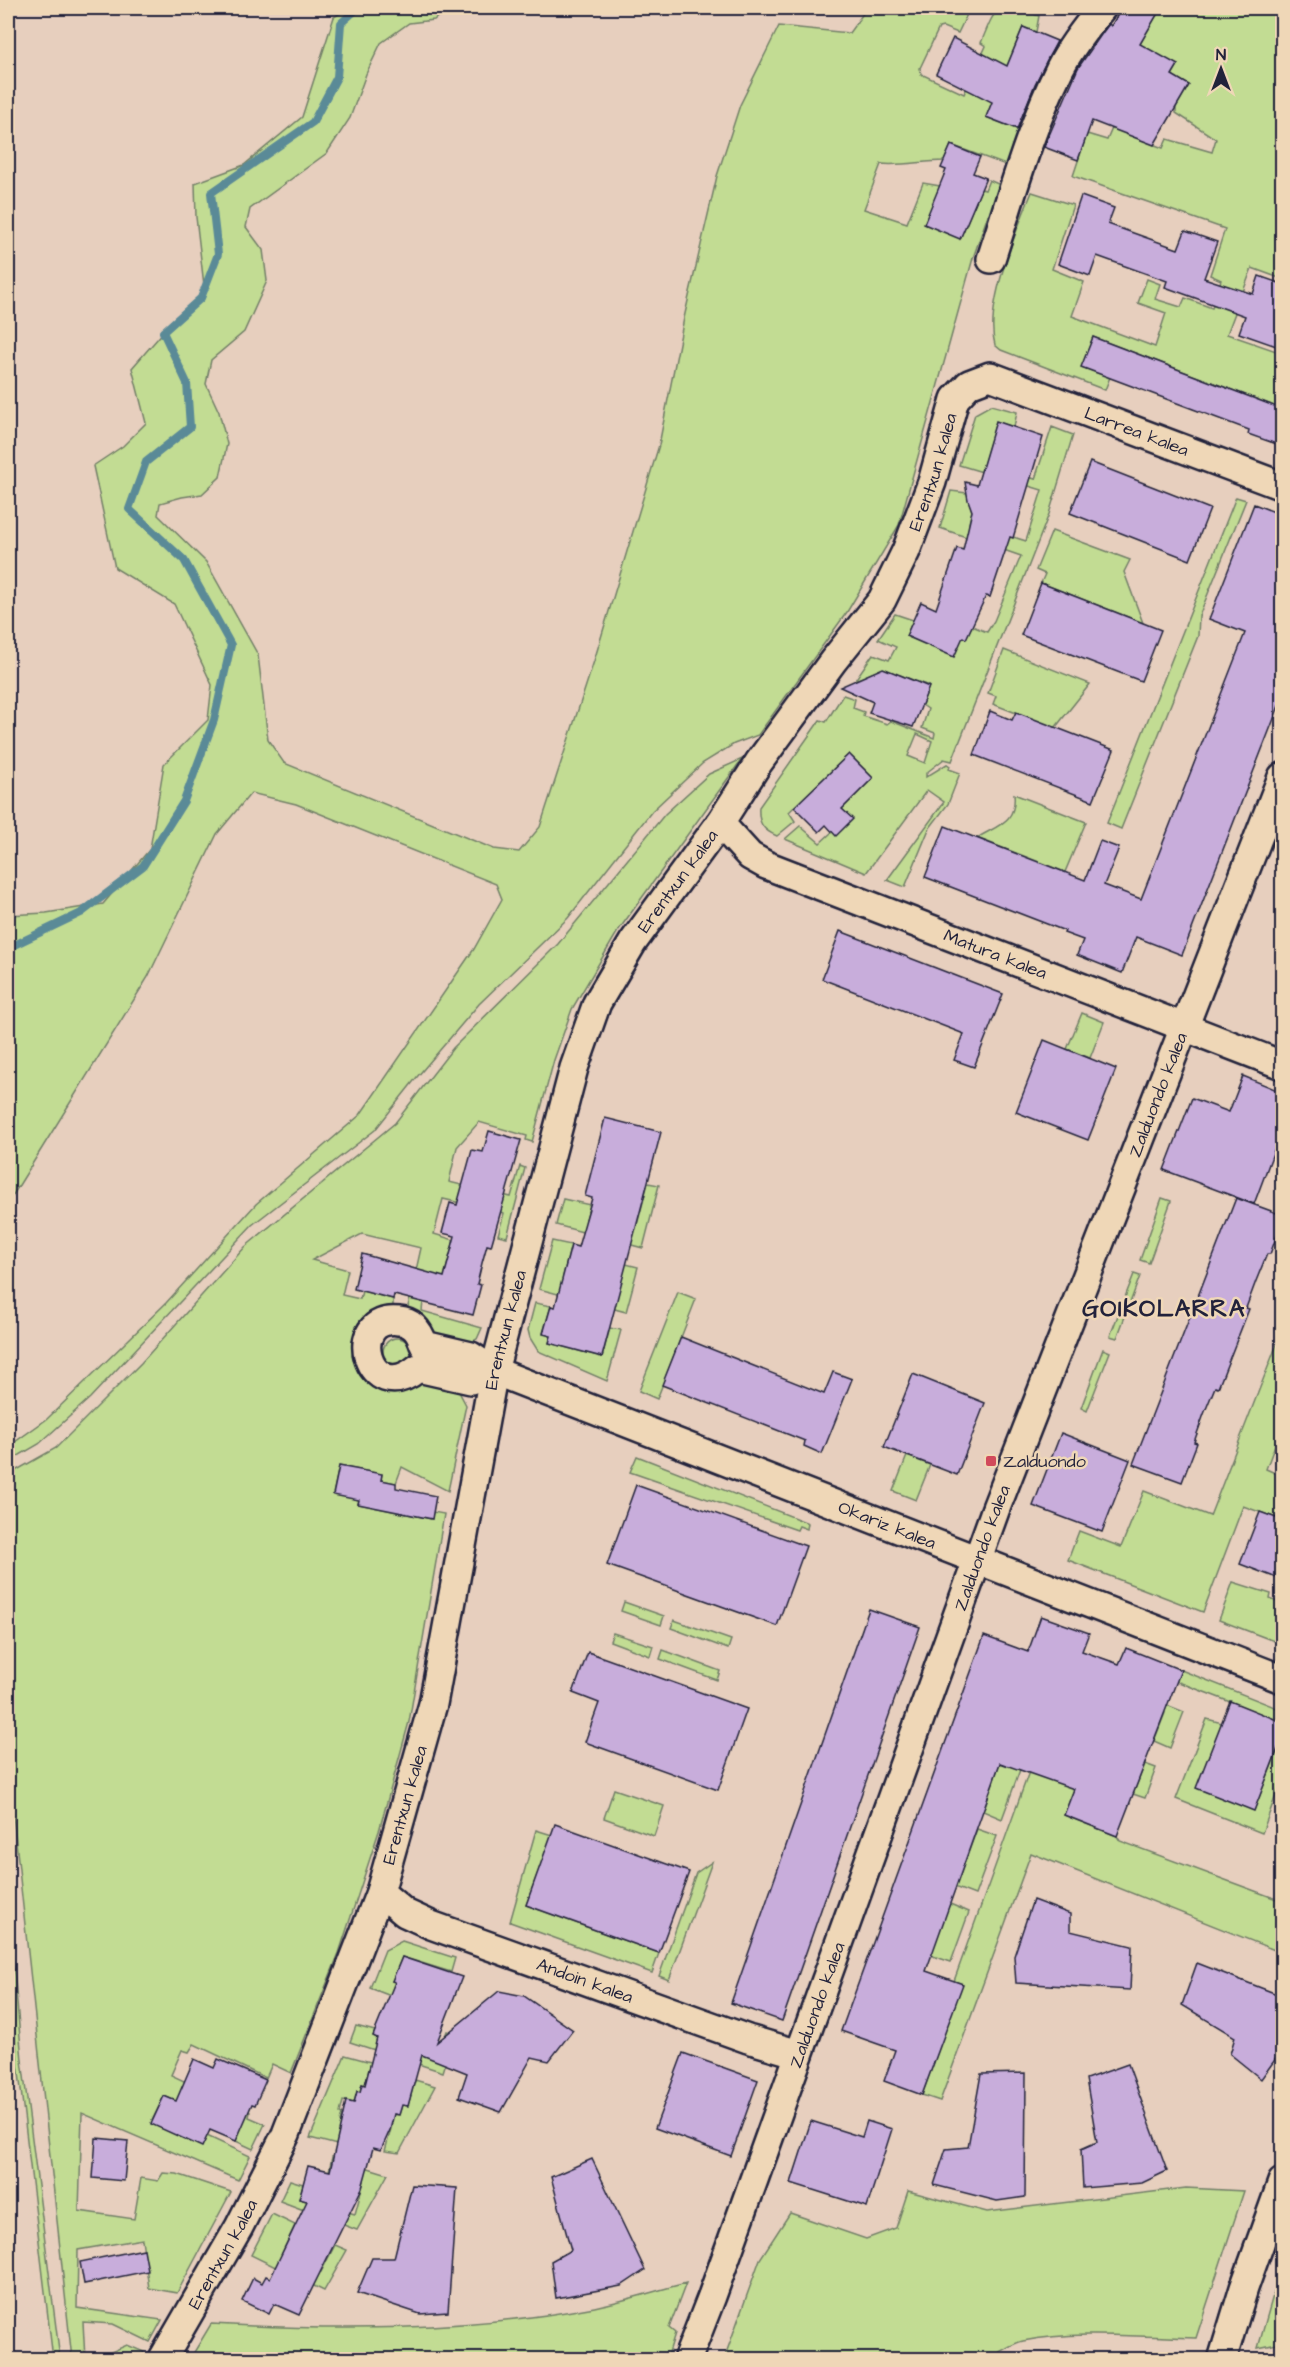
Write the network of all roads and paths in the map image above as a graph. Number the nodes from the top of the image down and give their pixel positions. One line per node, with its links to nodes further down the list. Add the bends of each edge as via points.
1 (1102, 8): 2 (street, via 1060,68 1027,150)
2 (991, 259)
3 (990, 376): 4 (street, Larrea kalea); 6 (street, Erentxun kalea, via 969,384 955,399 932,482 882,600 766,753)
4 (1282, 486)
5 (1282, 777): 7 (street, Zalduondo kalea)
6 (720, 823): 7 (street, Matura kalea, via 750,856 766,865); 9 (street, Erentxun kalea, via 633,942 597,1003 574,1068)
7 (1184, 1028): 8 (street, Matura kalea); 10 (street, Zalduondo kalea)
8 (1282, 1065)
9 (494, 1371): 10 (street, Okariz kalea); 12 (street, Erentxun kalea, via 433,1704)
10 (978, 1559): 11 (street, Okariz kalea); 13 (street, Zalduondo kalea)
11 (1282, 1679)
12 (380, 1892): 13 (street, Andoin kalea, via 405,1913 431,1925); 15 (street, Erentxun kalea, via 285,2134 239,2227)
13 (799, 2054): 16 (street, Zalduondo kalea)
14 (1282, 2182): 17 (street)
15 (162, 2360)
16 (687, 2360)
17 (1222, 2360)

